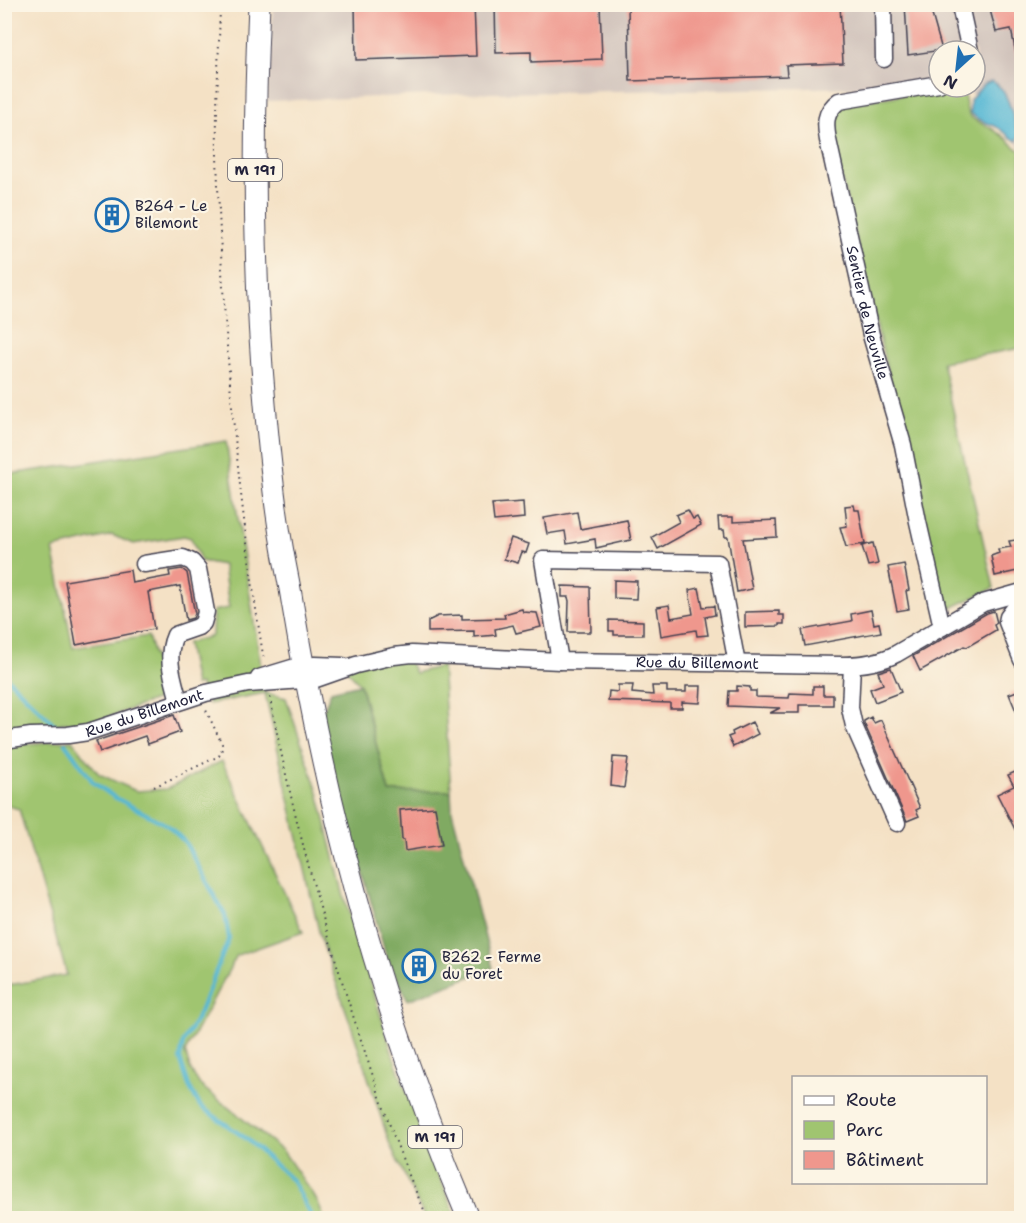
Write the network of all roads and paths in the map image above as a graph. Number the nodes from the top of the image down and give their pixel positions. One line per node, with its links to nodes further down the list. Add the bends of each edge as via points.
1 (259, 4): 15 (main road, M 191, via 256,254 265,403)
2 (883, 4): 5 (street)
3 (961, 10): 4 (street)
4 (967, 39)
5 (884, 59)
6 (927, 86): 10 (street, Sentier de Neuville, via 839,101 830,108 825,122 871,336 905,452)
7 (144, 564): 17 (street, via 183,558 198,569 206,612 203,623 176,635 170,646)
8 (1022, 592): 10 (street, Rue du Billemont, via 990,600)
9 (1014, 609): 11 (street, via 1007,622)
10 (942, 627): 14 (street, Rue du Billemont, via 887,659)
11 (1022, 660)
12 (560, 662): 13 (street, Rue du Billemont); 13 (street, via 543,560 718,563); 15 (street, Rue du Billemont, via 412,654 356,665 324,677)
13 (737, 664): 14 (street, Rue du Billemont)
14 (852, 665): 20 (street, via 850,708 854,726)
15 (299, 674): 16 (street, Rue du Billemont); 21 (main road, M 191, via 358,908 397,1032)
16 (199, 694): 17 (street, Rue du Billemont); 19 (path, via 222,744 219,756)
17 (178, 701): 18 (street, Rue du Billemont, via 88,732)
18 (4, 740)
19 (154, 787)
20 (897, 823)
21 (468, 1218)

